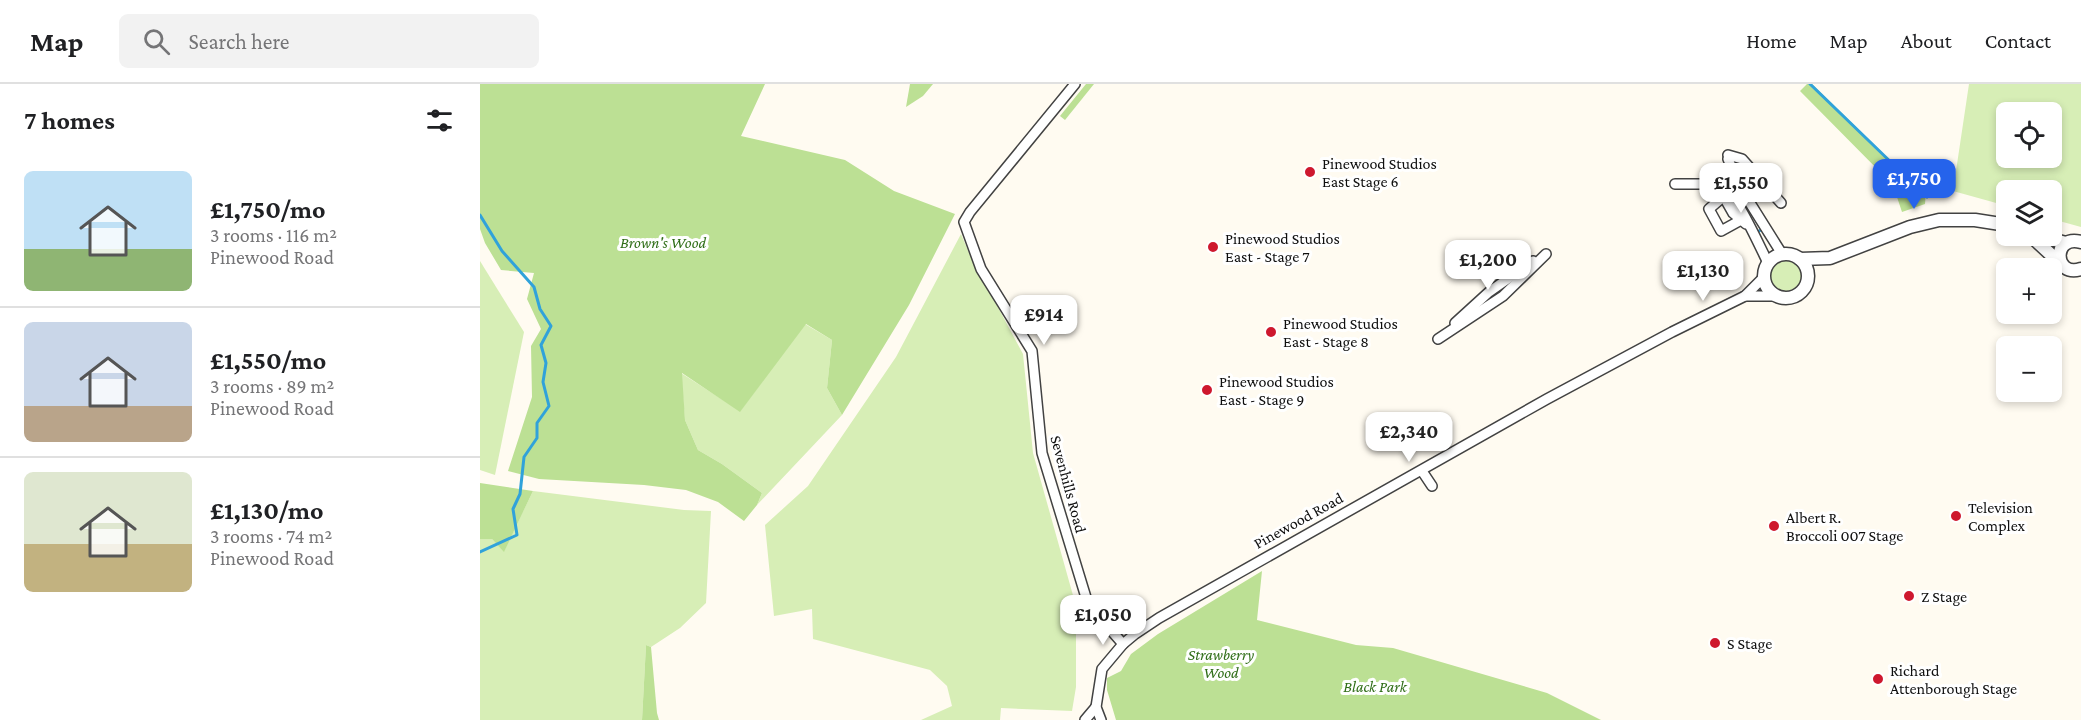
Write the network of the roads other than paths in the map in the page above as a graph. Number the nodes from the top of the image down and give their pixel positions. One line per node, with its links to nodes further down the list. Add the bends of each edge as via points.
1 (1075, 84): 28 (street, Sevenhills Road, via 964,222 981,269 1032,351 1042,453 1088,604)
2 (1714, 172): 8 (street)
3 (1675, 184): 4 (street, via 1704,183)
4 (1724, 196): 6 (street); 6 (street, via 1709,209 1720,231)
5 (1781, 203): 14 (street, via 1742,159 1728,157 1740,187)
6 (1741, 220): 8 (street)
7 (1996, 224): 15 (street, via 1957,219 1931,221)
8 (1751, 227): 19 (street)
9 (2062, 242): 11 (street)
10 (2081, 242): 11 (street)
11 (2067, 243): 17 (street)
12 (2042, 246): 16 (street)
13 (1546, 254): 13 (street, via 1497,301 1438,339 1489,292)
14 (1782, 254): 18 (street); 19 (street)
15 (1830, 258): 18 (street); 23 (street)
16 (2055, 258)
17 (2060, 258)
18 (1800, 259): 23 (street)
19 (1768, 263): 22 (street)
20 (2062, 265): 21 (street, via 2071,270)
21 (2081, 269)
22 (1764, 277): 24 (street, Pinewood Road); 25 (street)
23 (1808, 280): 25 (street, via 1797,295)
24 (1745, 296): 25 (street, Pinewood Road); 26 (street, Pinewood Road, via 1547,399)
25 (1776, 296)
26 (1422, 471): 27 (street); 28 (street, Pinewood Road, via 1170,612)
27 (1432, 486)
28 (1123, 644): 29 (street, Pinewood Road, via 1102,669)
29 (1096, 706): 30 (street); 31 (street)
30 (1085, 720)
31 (1101, 720)

